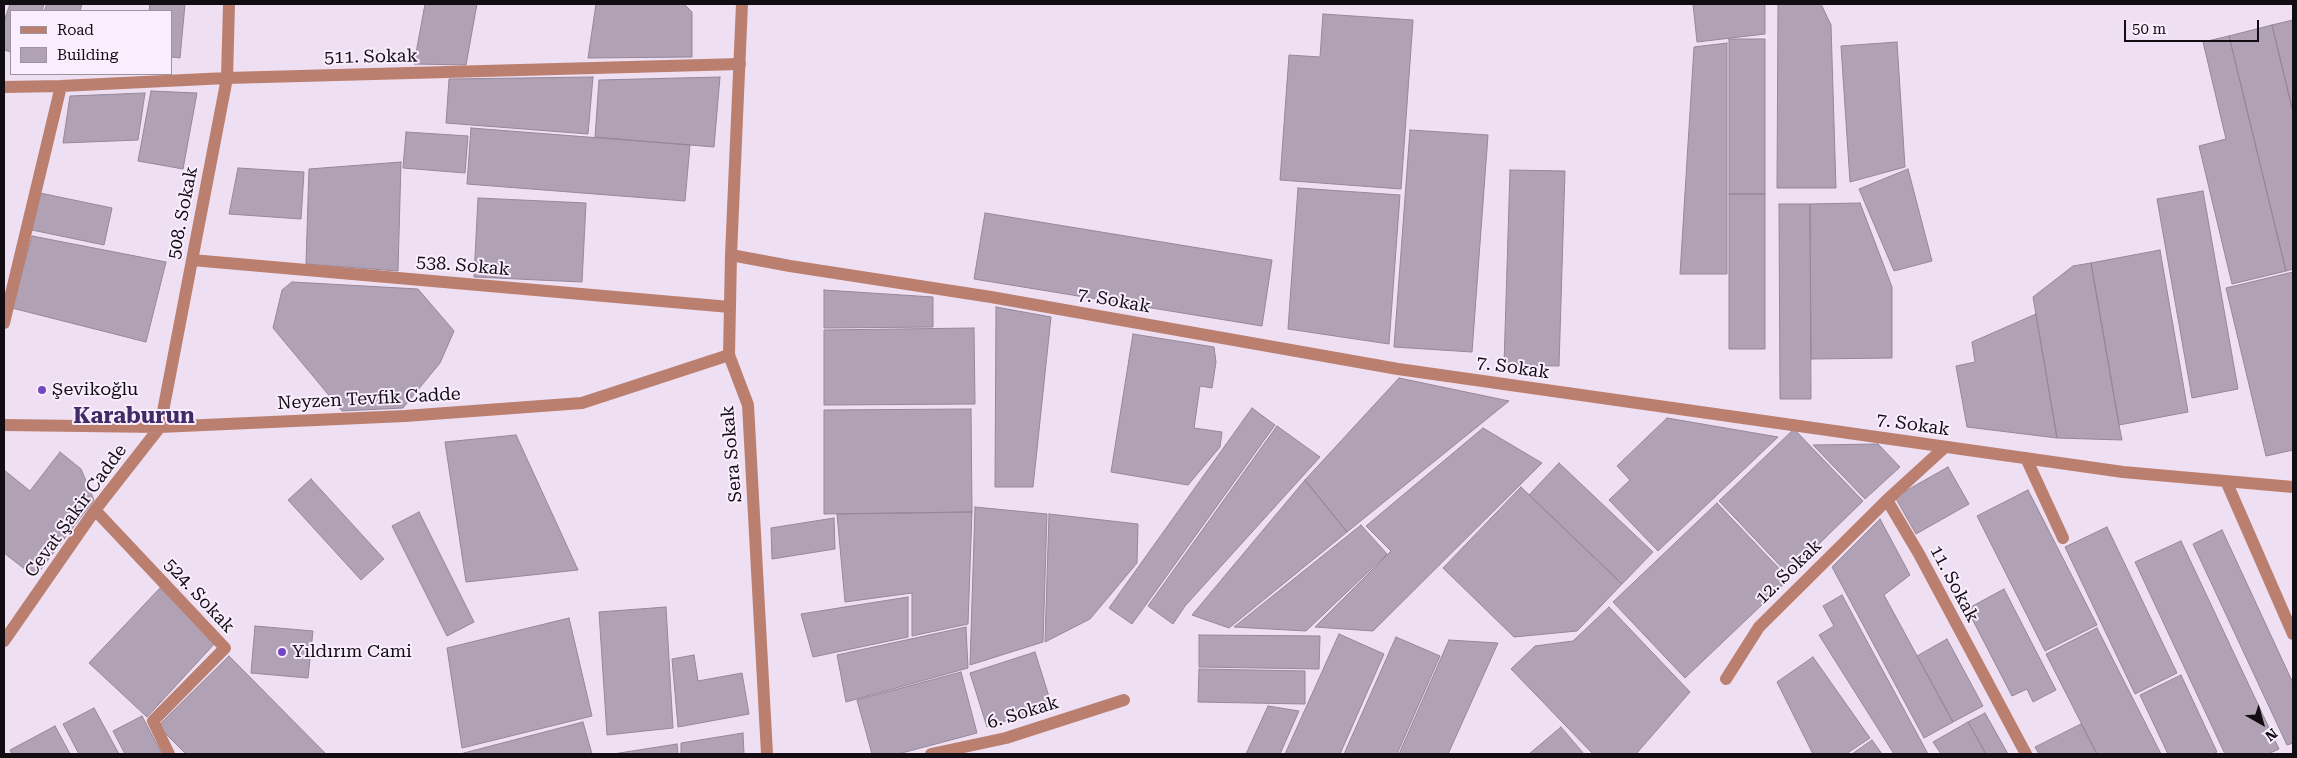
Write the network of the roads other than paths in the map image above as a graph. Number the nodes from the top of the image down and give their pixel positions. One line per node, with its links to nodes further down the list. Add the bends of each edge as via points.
1 (229, 4): 4 (street, 508. Sokak)
2 (742, 4): 3 (street, Sera Sokak)
3 (740, 64): 4 (street, 511. Sokak); 7 (street, Sera Sokak)
4 (227, 78): 5 (street, 511. Sokak); 8 (street, 508. Sokak)
5 (61, 86): 6 (street, 511. Sokak); 10 (street)
6 (4, 87)
7 (731, 255): 9 (street, Sera Sokak); 14 (street, 7. Sokak, via 1398,369)
8 (192, 260): 9 (street, 538. Sokak); 13 (street, 508. Sokak)
9 (730, 307): 11 (street, Sera Sokak)
10 (4, 323)
11 (729, 355): 13 (street, Neyzen Tevfik Cadde, via 582,403 404,416); 26 (street, Sera Sokak, via 748,405)
12 (4, 425): 13 (street, Neyzen Tevfik Cadde)
13 (160, 427): 19 (street, Cevat Şakir Cadde)
14 (1945, 447): 15 (street, 7. Sokak); 18 (street)
15 (2026, 458): 16 (street, 7. Sokak, via 2123,472); 20 (street)
16 (2226, 481): 17 (street, 7. Sokak); 21 (street)
17 (2293, 487)
18 (1887, 500): 23 (street, 12. Sokak, via 1758,627); 28 (street, 11. Sokak)
19 (95, 510): 22 (street, Cevat Şakir Cadde); 25 (street, 524. Sokak, via 225,648 153,721)
20 (2063, 538)
21 (2293, 634)
22 (4, 641)
23 (1726, 679)
24 (1124, 700): 27 (street, 6. Sokak, via 1006,738)
25 (169, 754)
26 (767, 754)
27 (931, 754)
28 (2026, 754)

